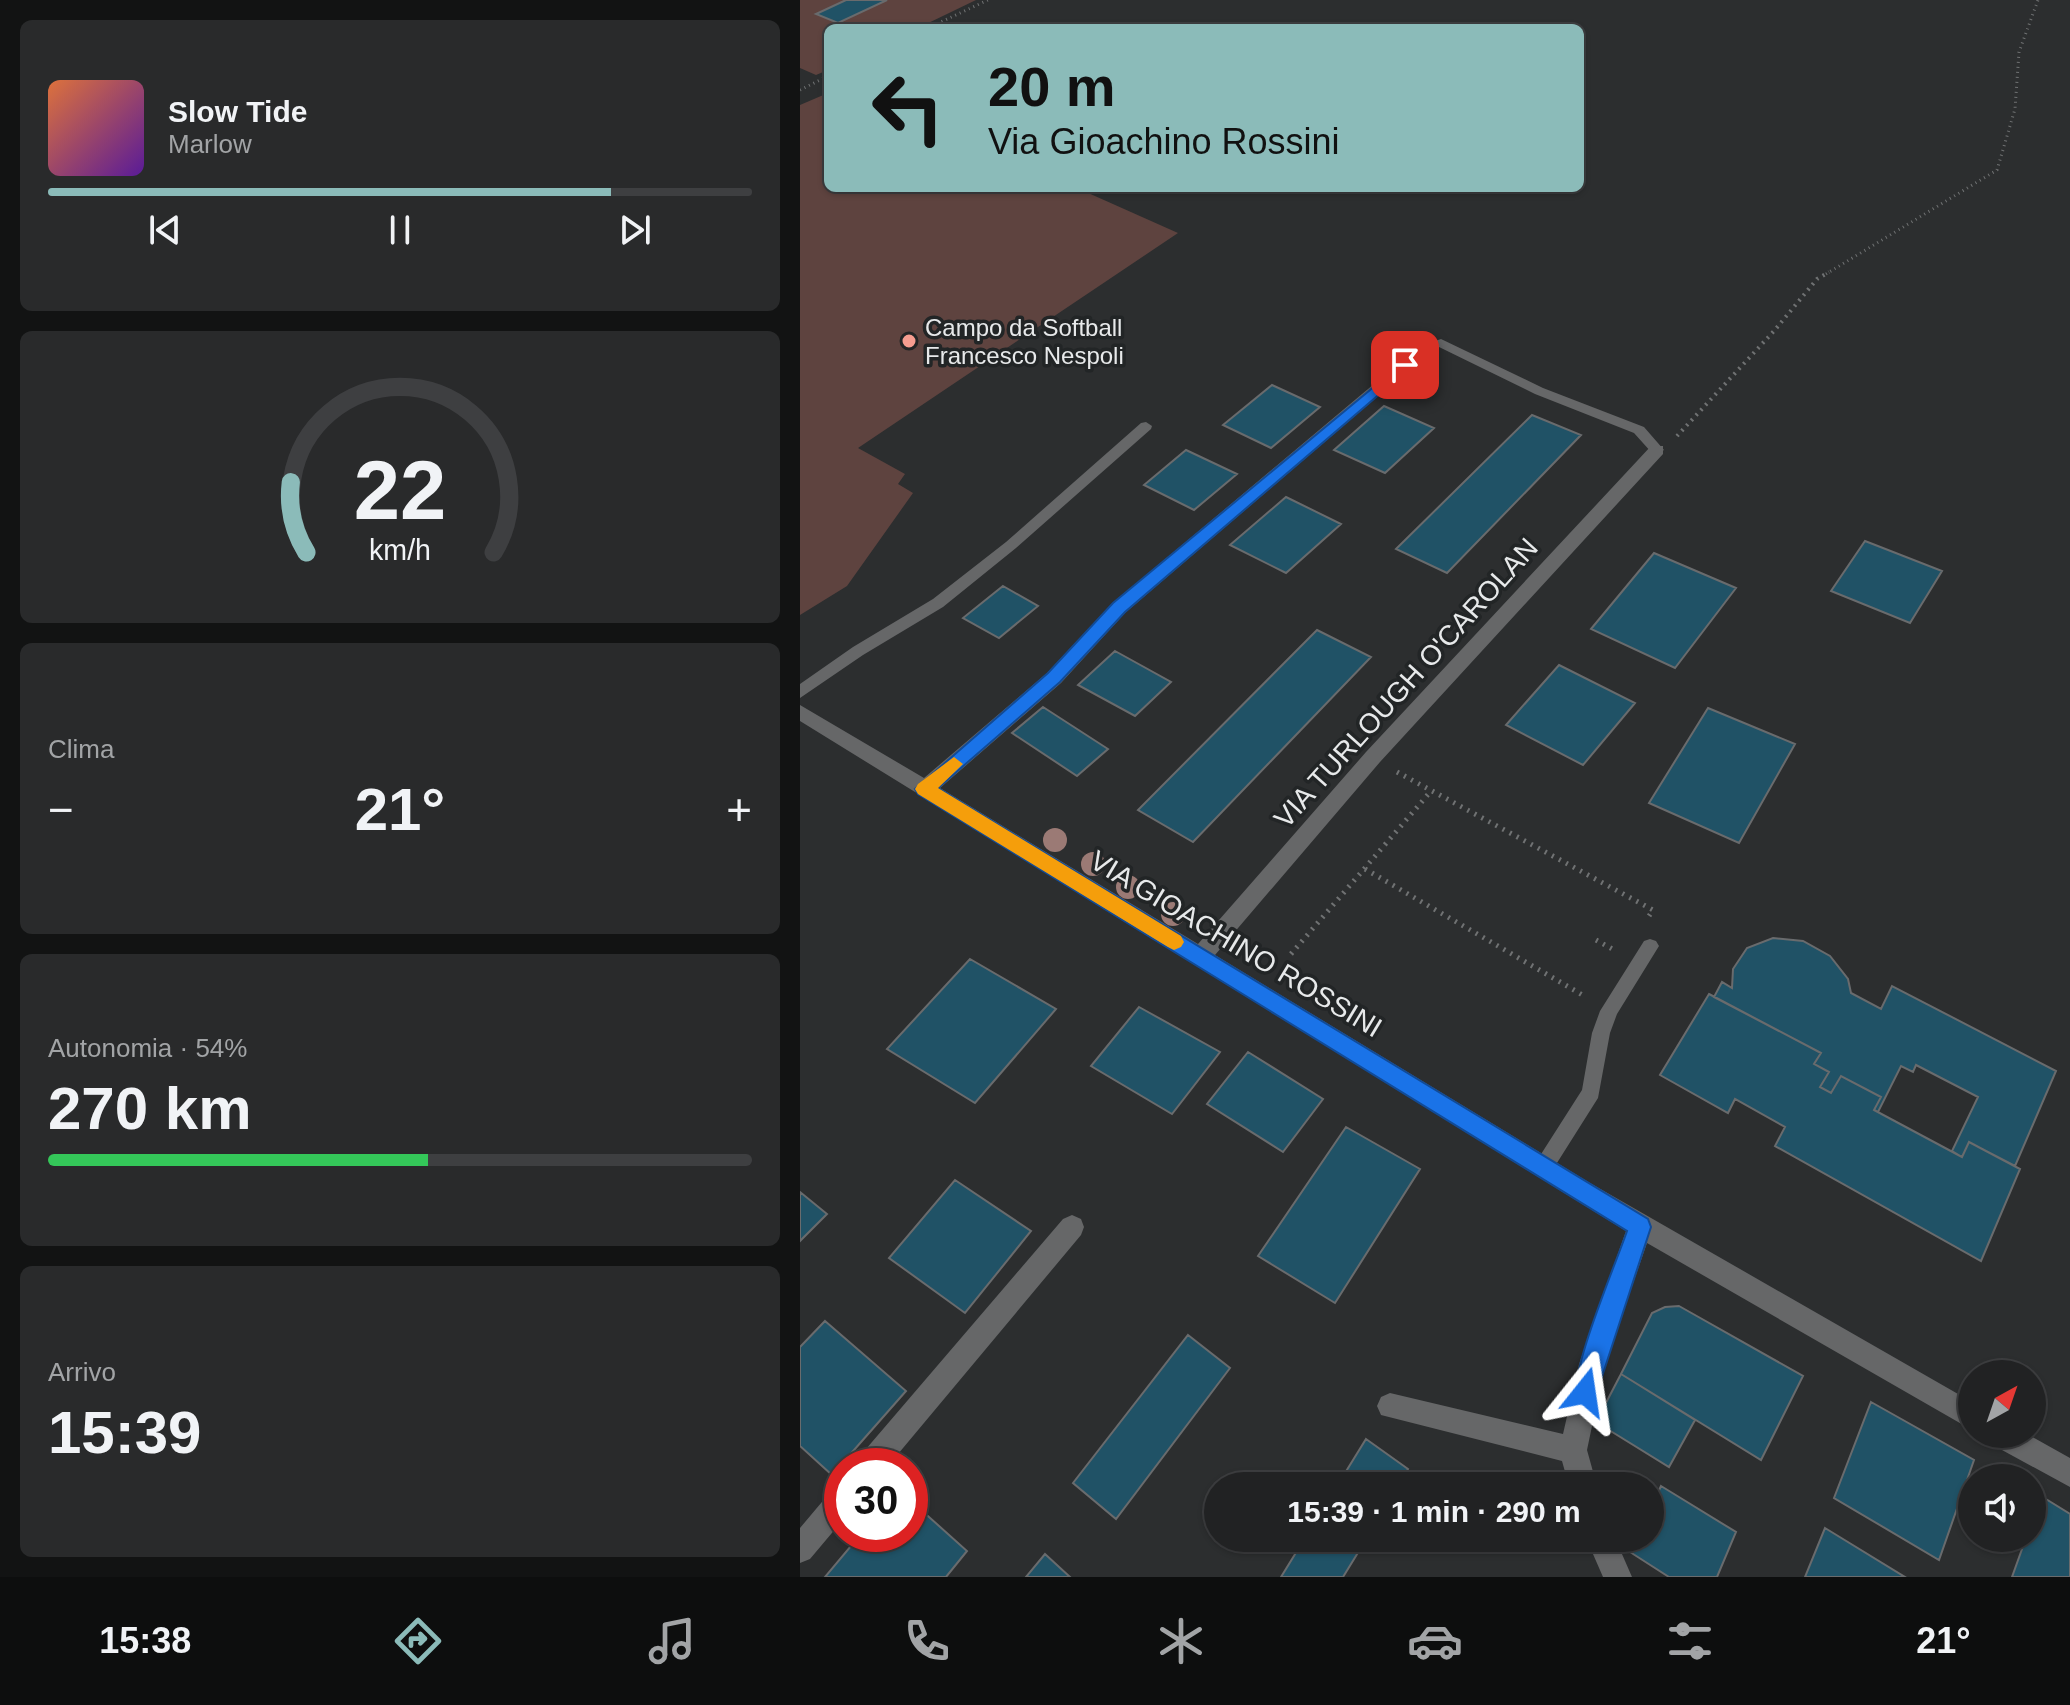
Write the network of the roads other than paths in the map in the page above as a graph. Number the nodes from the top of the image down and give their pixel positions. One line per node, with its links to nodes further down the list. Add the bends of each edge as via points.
1 (1429, 345): 3 (lane, via 1441,343 1539,391 1639,430); 6 (street, via 1119,608 1054,678)
2 (1146, 426): 4 (lane, via 938,603)
3 (1657, 450): 8 (street, VIA TURLOUGH O'CAROLAN, via 1373,757)
4 (800, 692)
5 (800, 712): 6 (street, VIA GIOACHINO ROSSINI)
6 (925, 789): 8 (street, VIA GIOACHINO ROSSINI)
7 (1650, 946): 9 (lane, via 1609,1011 1591,1092)
8 (1200, 957): 9 (street, VIA GIOACHINO ROSSINI)
9 (1543, 1168): 11 (street, VIA GIOACHINO ROSSINI)
10 (1072, 1227): 14 (street)
11 (1640, 1227): 13 (street, VIA GIOACHINO ROSSINI); 16 (street, via 1592,1364)
12 (1390, 1406): 16 (street)
13 (1958, 1409)
14 (885, 1448)
15 (2026, 1448): 18 (street)
16 (1573, 1450): 17 (street)
17 (1579, 1472)
18 (2070, 1473)
19 (824, 1521): 20 (street)
20 (800, 1549)
21 (1606, 1552): 22 (street)
22 (1618, 1577)

